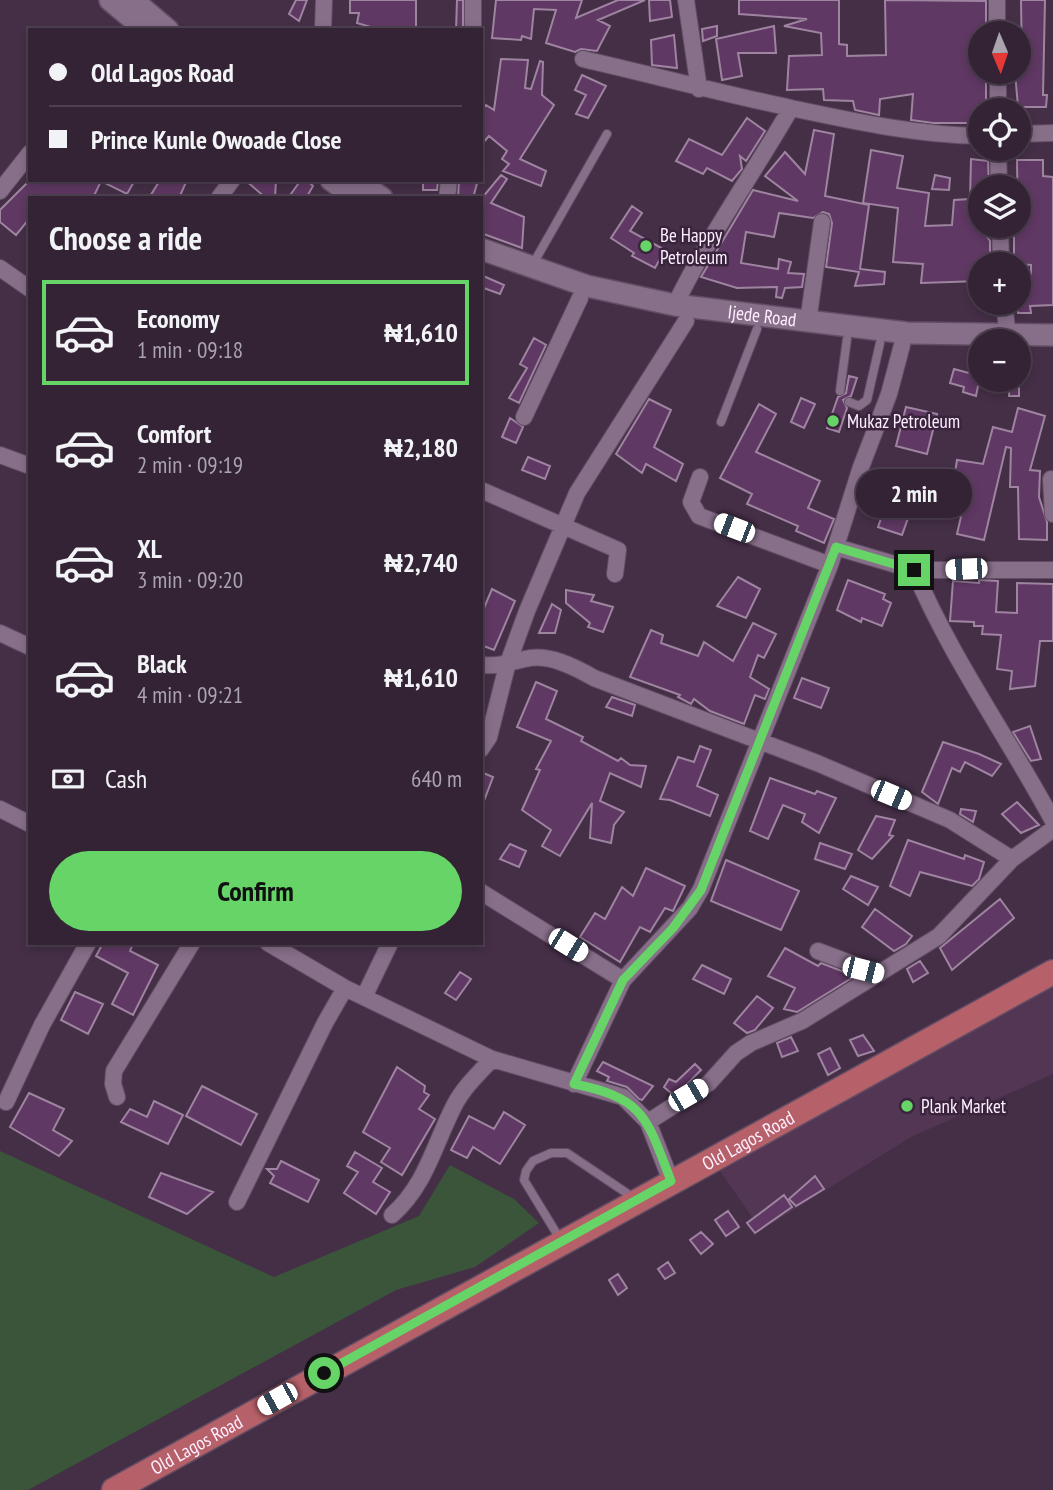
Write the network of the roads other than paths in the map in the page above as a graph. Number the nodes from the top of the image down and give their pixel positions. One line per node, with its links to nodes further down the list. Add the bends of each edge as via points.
1 (110, 0): 6 (main road)
2 (324, 0): 9 (street)
3 (474, 0): 10 (street)
4 (687, 0): 12 (street)
5 (997, 0): 7 (street)
6 (135, 20): 8 (main road)
7 (997, 21)
8 (161, 28)
9 (323, 28)
10 (473, 28)
11 (583, 59): 12 (street)
12 (699, 89): 13 (street)
13 (791, 108): 17 (street, via 944,136); 31 (street, via 711,237)
14 (1053, 133): 15 (street)
15 (1031, 134)
16 (607, 135): 27 (lane)
17 (968, 136)
18 (28, 156): 21 (street)
19 (334, 182): 22 (main road)
20 (360, 182): 23 (main road)
21 (0, 191)
22 (353, 196)
23 (379, 196)
24 (822, 222): 32 (street)
25 (483, 250): 27 (main road, Ijede Road)
26 (483, 265): 30 (main road, Ijede Road)
27 (531, 267): 31 (main road, Ijede Road)
28 (0, 268): 29 (street)
29 (28, 288)
30 (580, 298): 31 (main road, Ijede Road); 44 (street)
31 (680, 313): 32 (main road, Ijede Road); 33 (main road, Ijede Road); 52 (street)
32 (808, 322): 36 (main road, Ijede Road)
33 (757, 329): 35 (main road, Ijede Road); 45 (lane)
34 (1053, 335): 37 (main road, Ijede Road)
35 (847, 339): 38 (main road, Ijede Road); 42 (lane)
36 (968, 339)
37 (1031, 339)
38 (891, 344): 40 (main road, Ijede Road); 43 (lane, via 867,400 859,406); 53 (street, via 889,394)
39 (1031, 345): 41 (main road, Ijede Road)
40 (968, 347)
41 (1053, 348)
42 (840, 391)
43 (849, 402)
44 (524, 416)
45 (721, 422)
46 (0, 455): 47 (street)
47 (28, 465)
48 (699, 477): 54 (street, via 691,502 699,516)
49 (1051, 479): 51 (street)
50 (483, 491): 52 (street)
51 (1053, 514)
52 (562, 527): 57 (street, via 618,550); 61 (street)
53 (836, 547): 54 (street); 55 (street)
54 (830, 565): 62 (street)
55 (914, 570): 56 (street); 65 (street, via 930,609)
56 (1053, 570)
57 (615, 574)
58 (0, 633): 59 (street)
59 (28, 646)
60 (483, 665): 61 (street)
61 (507, 666): 62 (street, via 525,659 557,661); 63 (street)
62 (758, 743): 68 (street, via 950,820); 77 (street, via 701,890)
63 (483, 746)
64 (0, 809): 66 (street)
65 (1053, 821)
66 (28, 823)
67 (1053, 829): 68 (street)
68 (1012, 859): 76 (street, via 939,936)
69 (483, 893): 77 (street)
70 (87, 945): 83 (street)
71 (191, 945): 82 (street, via 114,1071)
72 (271, 945): 78 (street)
73 (389, 945): 79 (street)
74 (818, 951): 76 (street)
75 (1053, 972): 85 (main road, Old Lagos Road)
76 (879, 974): 84 (street, via 802,1021 751,1043 709,1083)
77 (623, 980): 81 (street)
78 (345, 988): 79 (street); 87 (street)
79 (364, 997): 80 (street)
80 (492, 1059): 81 (street); 88 (street, via 454,1105 417,1188)
81 (574, 1084): 84 (street, via 623,1097)
82 (117, 1097)
83 (6, 1102)
84 (648, 1122): 85 (street)
85 (671, 1181): 86 (main road, Old Lagos Road)
86 (637, 1200): 89 (main road, Old Lagos Road); 89 (lane, via 567,1153 551,1153 533,1161 524,1180)
87 (237, 1202)
88 (392, 1215)
89 (561, 1242): 90 (main road, Old Lagos Road)
90 (114, 1490)

